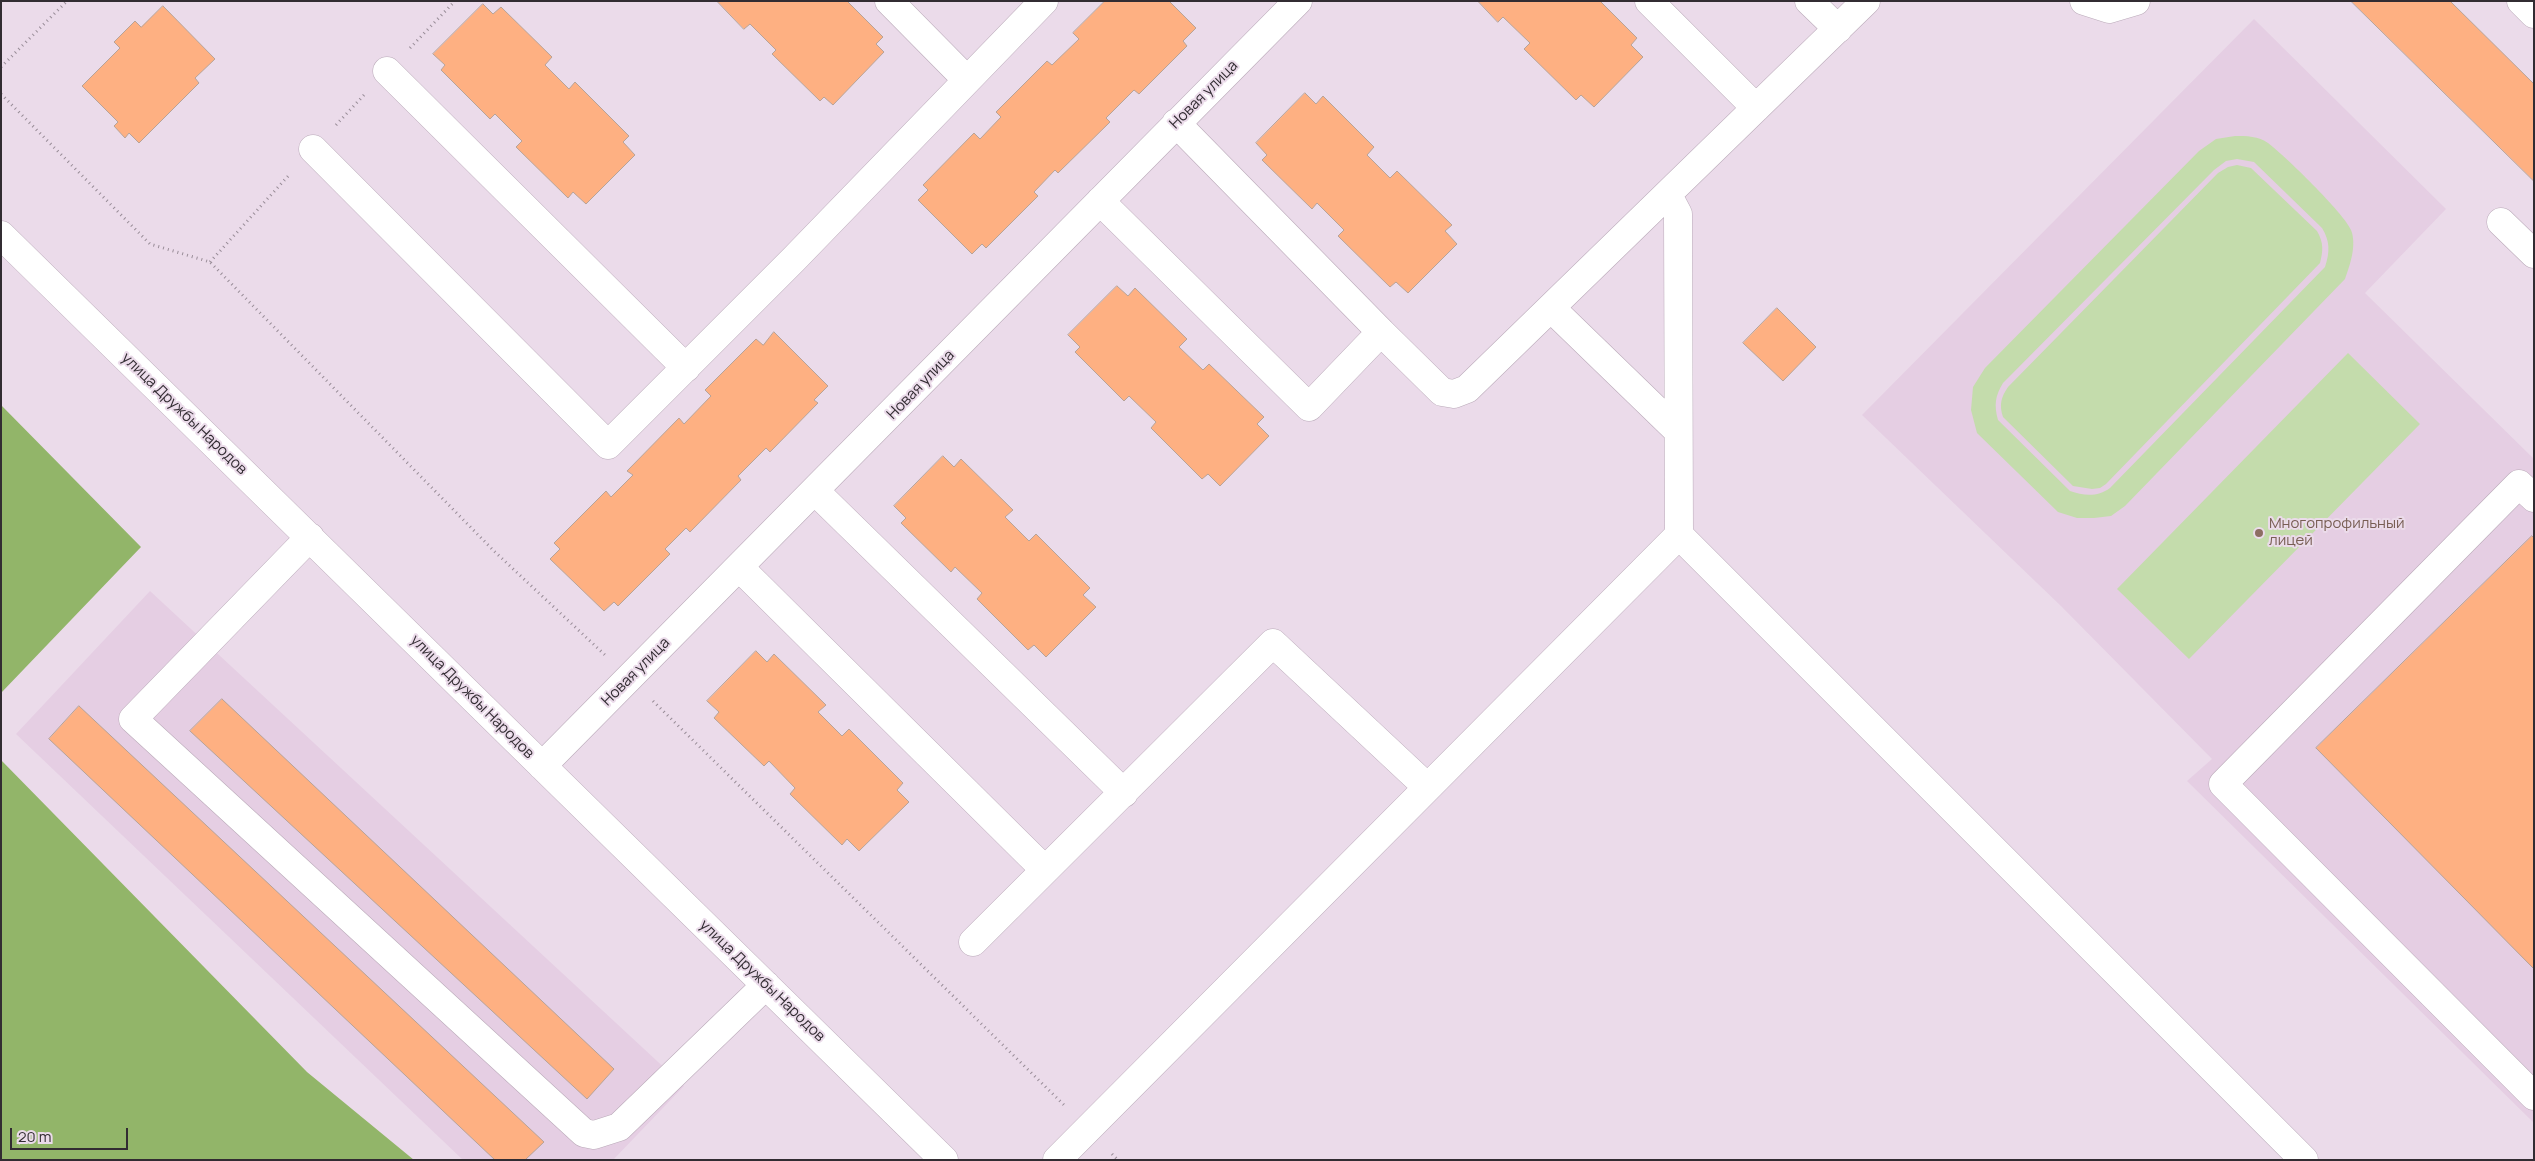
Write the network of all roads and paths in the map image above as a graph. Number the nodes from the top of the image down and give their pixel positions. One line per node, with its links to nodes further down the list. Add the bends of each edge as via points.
1 (67, 1): 13 (path)
2 (889, 1): 15 (street)
3 (1298, 1): 18 (street, Новая улица)
4 (1649, 1): 17 (street)
5 (1809, 1): 12 (street)
6 (1866, 1): 12 (street)
7 (2084, 1): 8 (street, via 2109,8)
8 (2136, 1)
9 (2521, 1): 11 (street)
10 (1039, 3): 15 (street)
11 (2534, 14)
12 (1838, 29): 17 (street)
13 (1, 67)
14 (387, 71): 27 (street)
15 (967, 80): 27 (street)
16 (1, 94): 34 (path, via 150,244 210,262 494,551)
17 (1756, 108): 20 (street)
18 (1176, 123): 21 (street, Новая улица); 26 (street)
19 (313, 149): 27 (street, via 608,445)
20 (1668, 195): 25 (street); 28 (street, via 1678,214)
21 (1100, 202): 26 (street, via 1309,407); 29 (street, Новая улица)
22 (2501, 222): 24 (street)
23 (1, 235): 32 (street, улица Дружбы Народов)
24 (2534, 254)
25 (1551, 308): 26 (street, via 1466,389 1454,394 1442,392); 28 (street)
26 (1381, 332)
27 (686, 368)
28 (1678, 432): 31 (street)
29 (816, 492): 33 (street, Новая улица); 37 (street)
30 (2534, 498): 41 (street, via 2520,484 2223,784)
31 (1679, 535): 36 (street); 46 (street)
32 (310, 537): 35 (street, улица Дружбы Народов); 40 (street, via 133,719 584,1133 594,1135 619,1127)
33 (740, 568): 34 (street, Новая улица); 38 (street)
34 (630, 678): 35 (street, Новая улица); 42 (path)
35 (542, 766): 40 (street, улица Дружбы Народов)
36 (1427, 787): 37 (street, via 1273,643); 42 (street)
37 (1124, 793): 38 (street)
38 (1045, 870): 39 (street)
39 (973, 942)
40 (766, 985): 43 (street, улица Дружбы Народов)
41 (2534, 1096)
42 (1088, 1129): 44 (street); 45 (path)
43 (944, 1160)
44 (1057, 1160)
45 (1118, 1160)
46 (2304, 1160)

